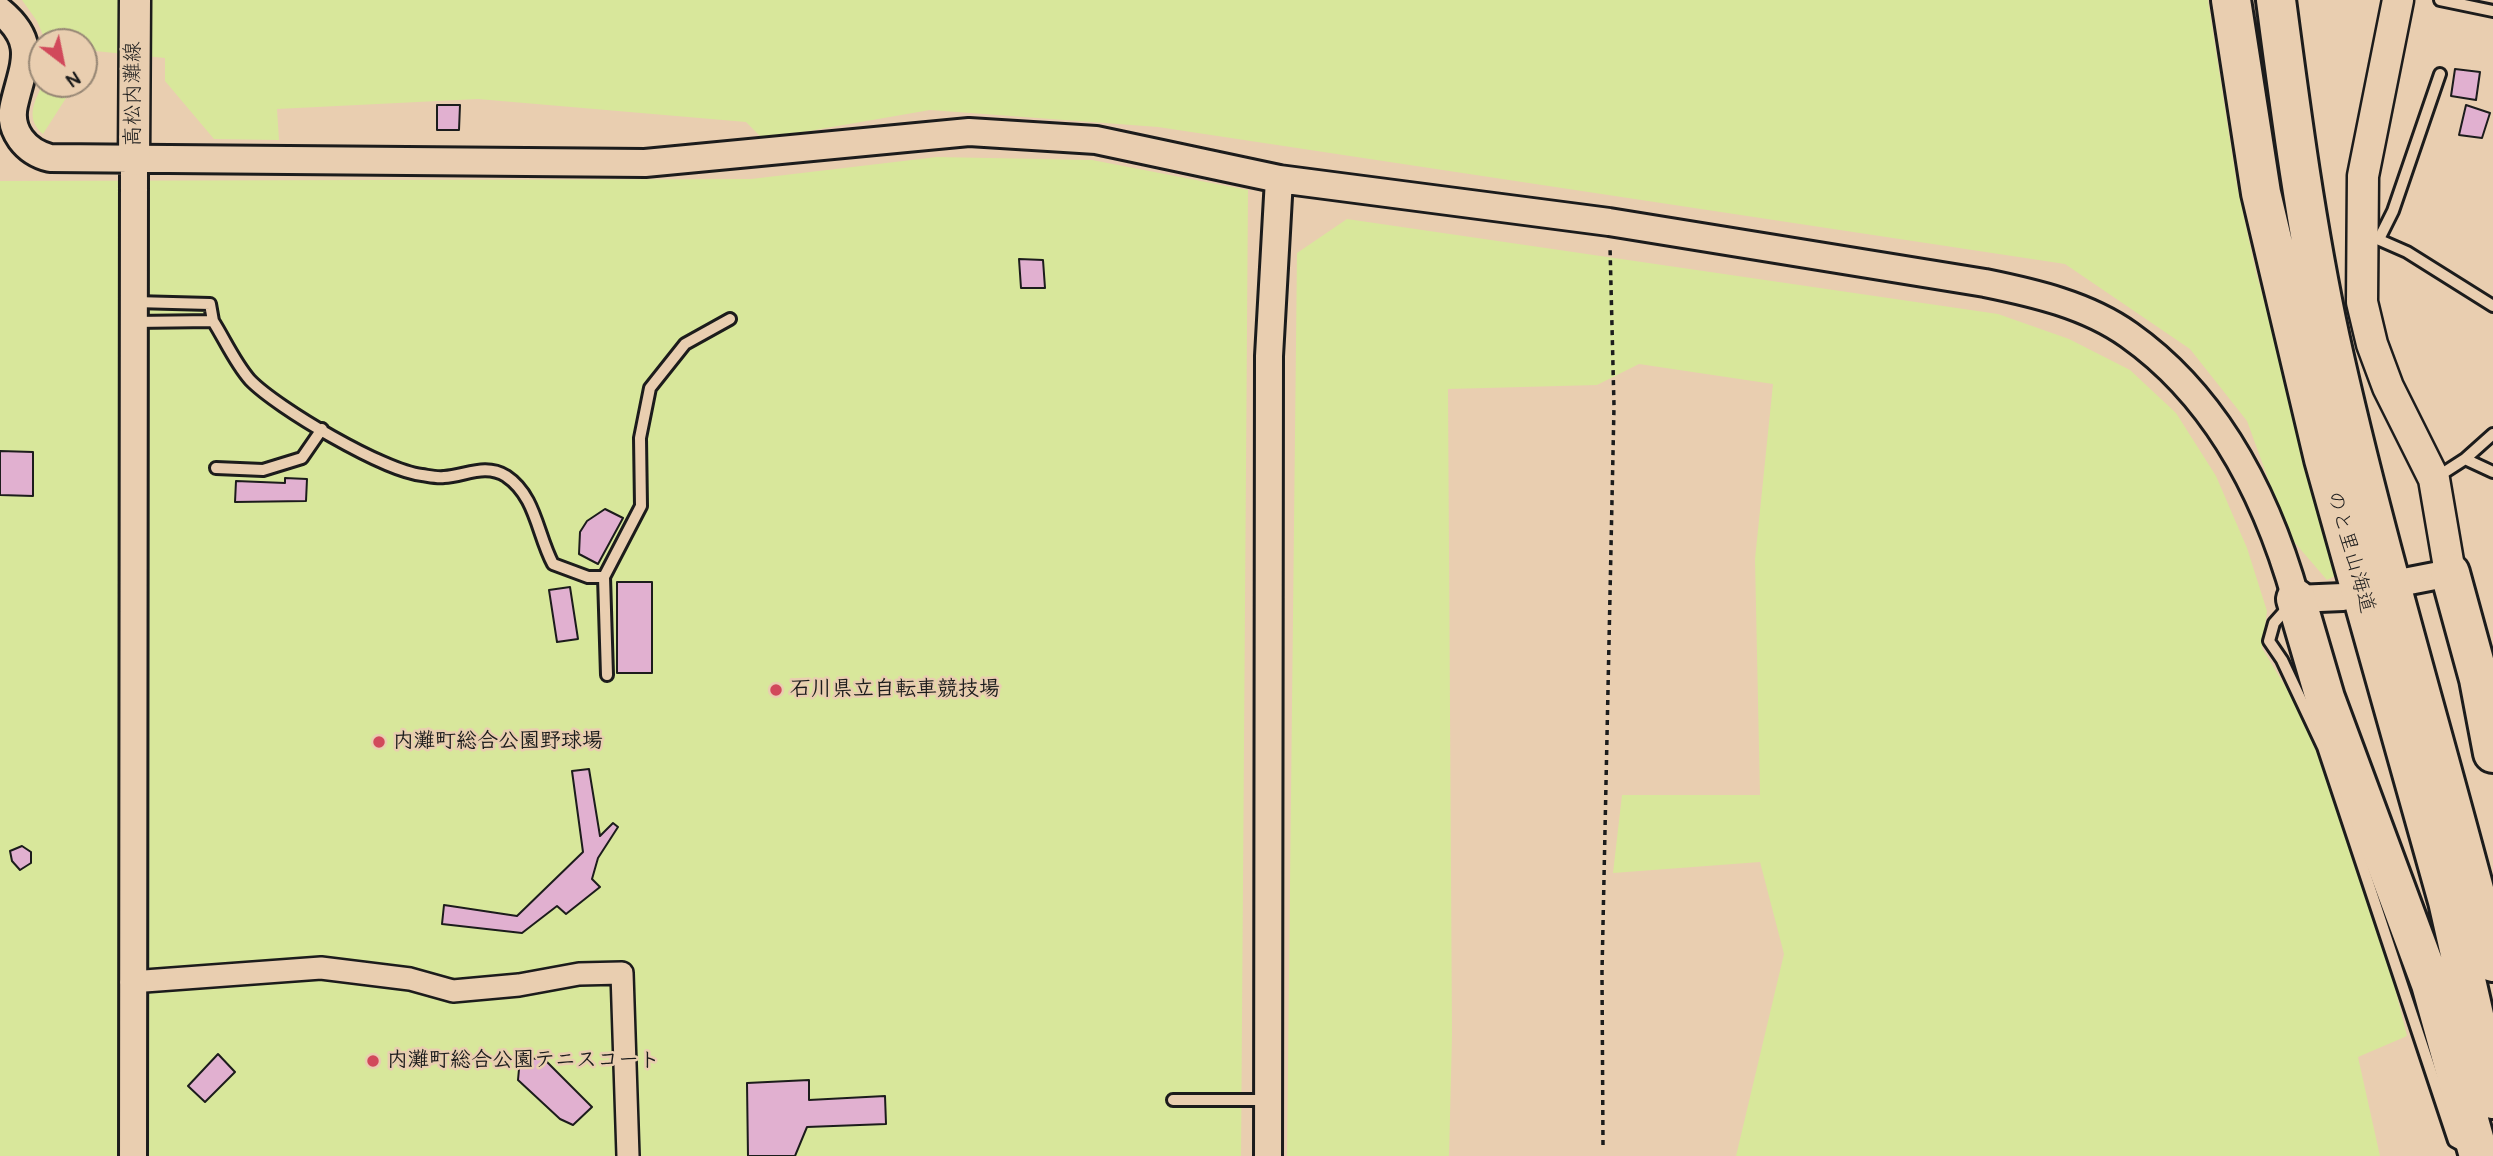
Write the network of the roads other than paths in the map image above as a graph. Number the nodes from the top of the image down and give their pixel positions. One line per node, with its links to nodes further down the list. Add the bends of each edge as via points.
1 (2231, 0): 31 (highway, のと里山海道, via 2261,193 2315,421 2448,901)
2 (2276, 0): 29 (highway, のと里山海道, via 2300,183 2332,349)
3 (2398, 0): 11 (main road, via 2363,176)
4 (2440, 0): 6 (lane)
5 (0, 10): 9 (street, via 16,27 25,50 24,75 12,114 17,133 29,149 50,158)
6 (2493, 10)
7 (135, 14): 9 (main road, 高松内灘線)
8 (2440, 74): 11 (lane, via 2393,211)
9 (134, 160): 10 (street, via 645,163 969,132 1096,140); 13 (street)
10 (1279, 179): 26 (street, via 1609,222 2033,292 2078,308 2128,334 2210,411 2233,444 2259,499); 33 (street, via 1269,356)
11 (2369, 236): 12 (lane, via 2407,251); 21 (main road, via 2362,302 2372,344)
12 (2493, 306)
13 (134, 312): 15 (lane); 15 (lane, via 211,304); 30 (street)
14 (730, 319): 23 (lane, via 685,344 650,388 640,438 640,506)
15 (213, 321): 16 (lane, via 251,380)
16 (322, 429): 19 (lane, via 302,458 263,470); 23 (lane, via 415,474 444,477 480,469 505,475 530,500 553,564 588,577)
17 (2493, 434): 18 (lane)
18 (2465, 459): 20 (lane); 21 (lane)
19 (216, 468)
20 (2493, 472)
21 (2434, 479): 22 (main road)
22 (2450, 573): 24 (street); 28 (highway, via 2479,679)
23 (604, 577): 27 (lane)
24 (2404, 582)
25 (2343, 597): 26 (street)
26 (2296, 599): 37 (highway, via 2325,698 2431,984)
27 (607, 675)
28 (2493, 753)
29 (2493, 962)
30 (131, 982): 34 (street); 35 (street, via 321,968 410,979 453,991 579,974 622,973)
31 (2493, 1099)
32 (1173, 1100): 33 (lane)
33 (1270, 1100): 36 (street)
34 (132, 1156)
35 (628, 1156)
36 (1268, 1156)
37 (2479, 1156)

